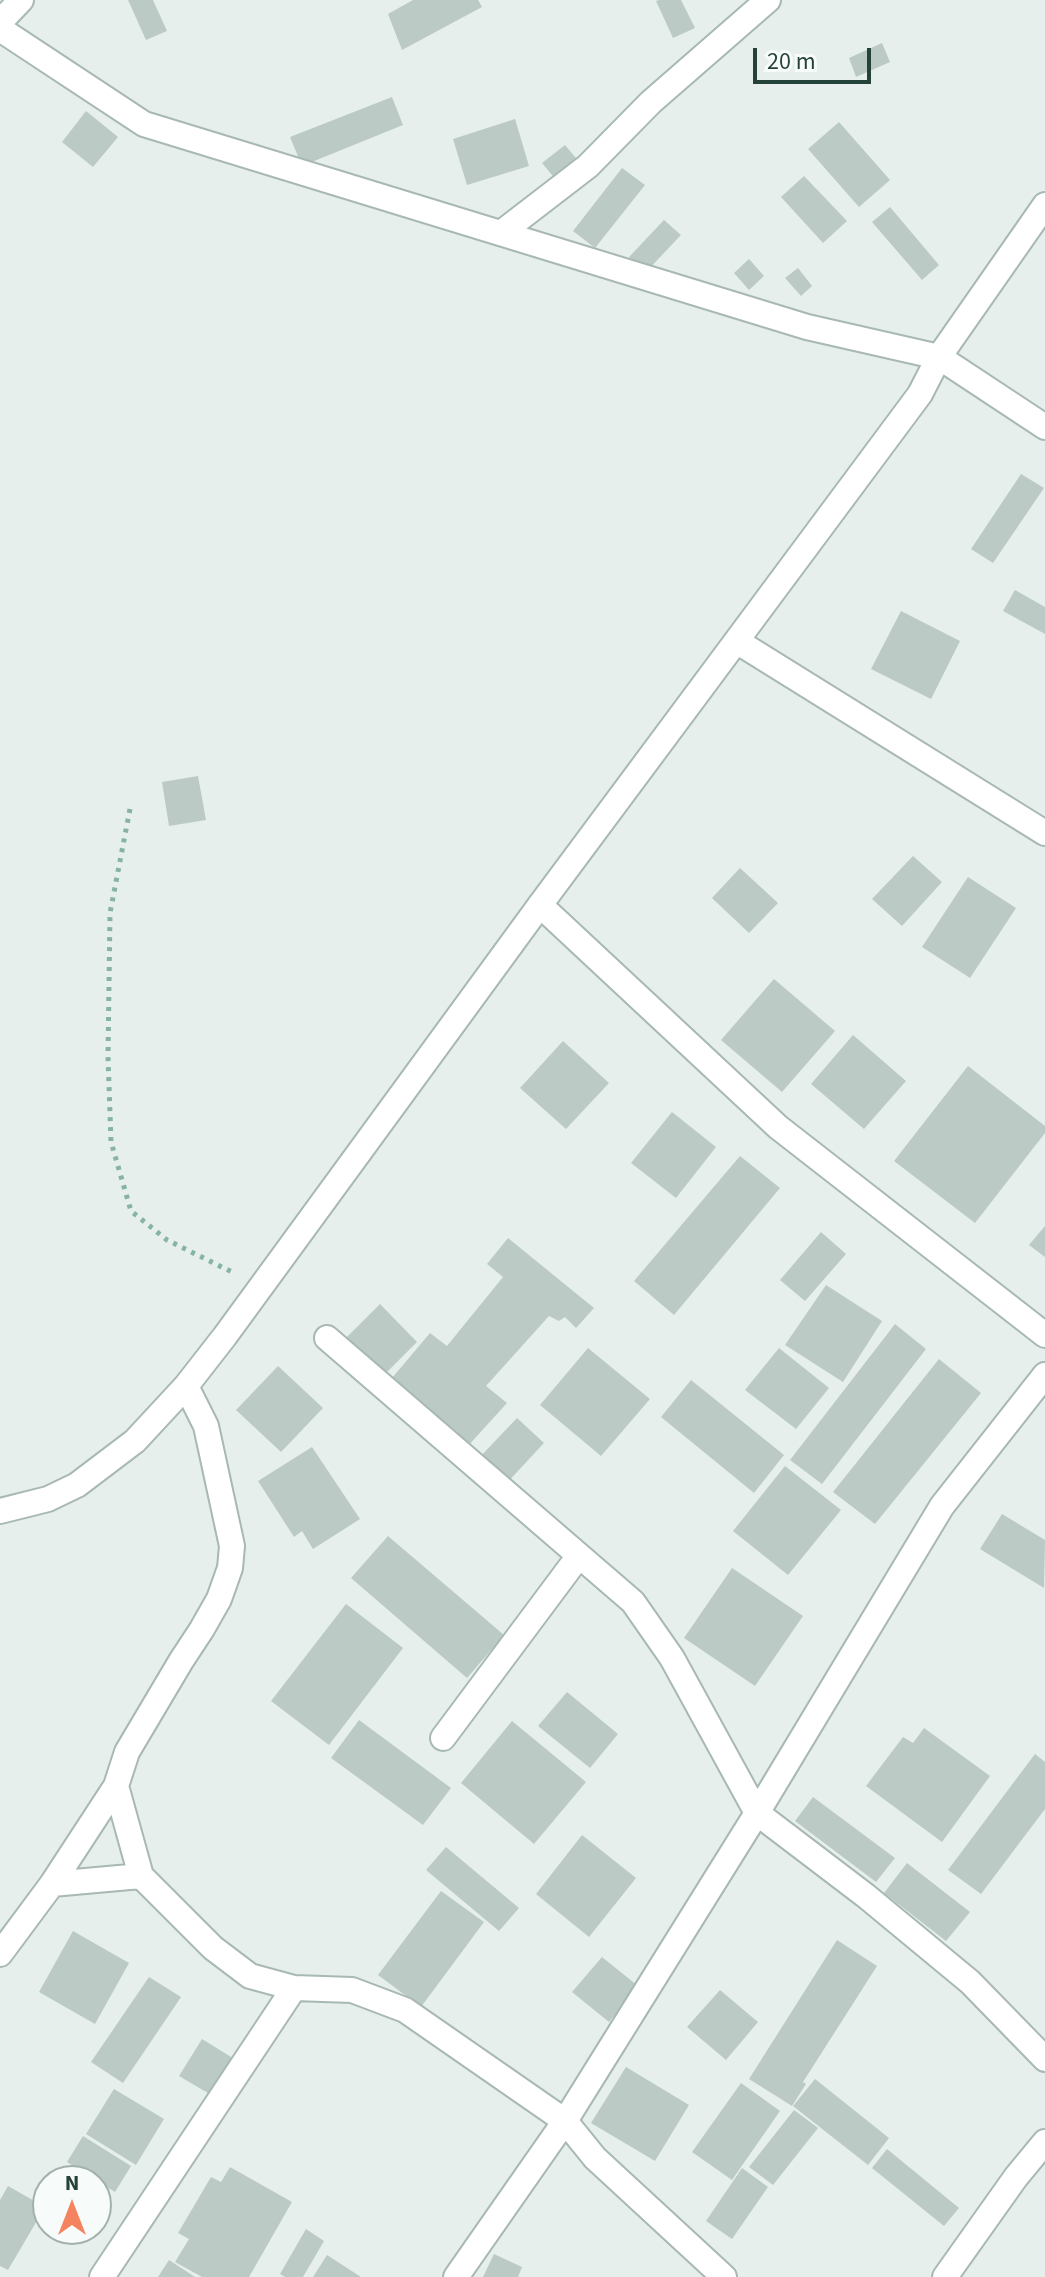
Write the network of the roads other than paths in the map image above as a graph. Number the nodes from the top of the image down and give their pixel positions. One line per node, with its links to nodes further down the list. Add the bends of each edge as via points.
1 (21, 0): 3 (street)
2 (768, 0): 6 (street, via 651,102 588,166)
3 (0, 22)
4 (0, 29): 6 (street, via 144,124)
5 (1045, 205): 7 (street)
6 (501, 233): 7 (street, via 807,327)
7 (939, 357): 8 (street); 9 (street, via 920,394)
8 (1045, 427)
9 (738, 642): 10 (street); 11 (street)
10 (1045, 833)
11 (540, 905): 12 (street, via 778,1127); 15 (street)
12 (1045, 1335)
13 (327, 1338): 17 (street)
14 (1045, 1375): 20 (street, via 942,1506)
15 (186, 1386): 16 (street, via 135,1441 77,1485); 19 (street, via 206,1426 232,1546 230,1568 219,1599 127,1752)
16 (0, 1511)
17 (578, 1557): 18 (street); 20 (street, via 633,1602 672,1658)
18 (443, 1738)
19 (116, 1786): 21 (street); 22 (street)
20 (757, 1813): 25 (street, via 970,1982); 26 (street)
21 (141, 1876): 22 (street); 24 (street, via 213,1948 250,1976)
22 (52, 1884): 23 (street)
23 (0, 1954)
24 (294, 1988): 26 (street, via 352,1990 405,2010); 28 (street)
25 (1045, 2059)
26 (565, 2121): 29 (street); 30 (street, via 595,2158)
27 (1045, 2142): 31 (street)
28 (102, 2277)
29 (456, 2277)
30 (724, 2277)
31 (945, 2277)

